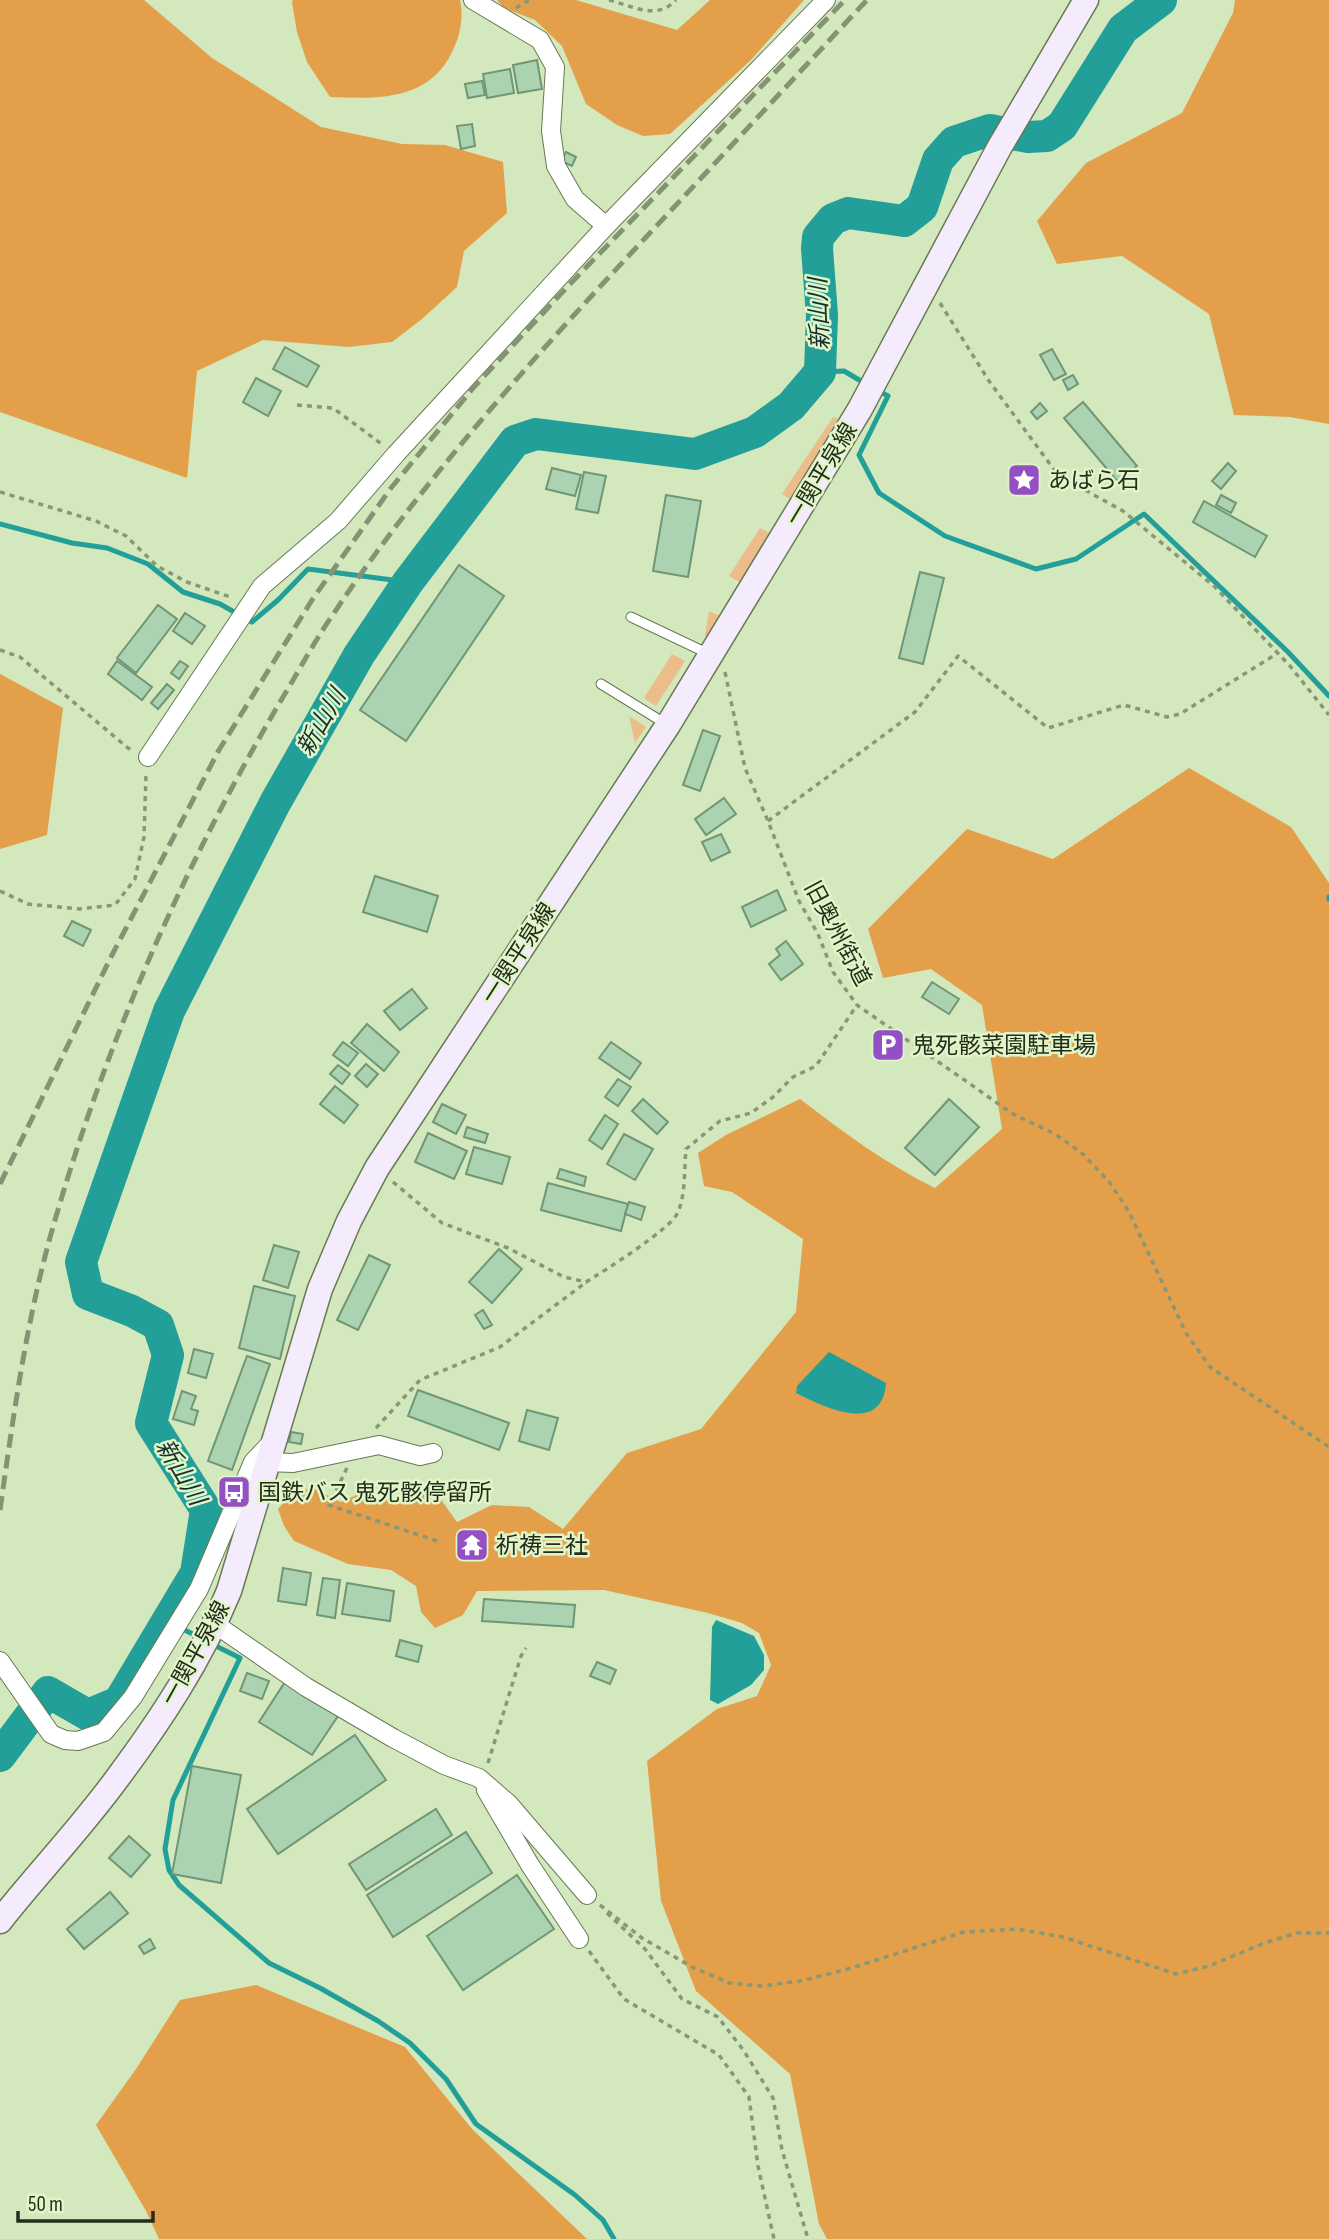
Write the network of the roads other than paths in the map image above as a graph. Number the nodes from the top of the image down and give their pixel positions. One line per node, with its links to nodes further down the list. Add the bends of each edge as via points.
1 (473, 0): 4 (street, via 540,40 555,67 551,131 556,166 575,199)
2 (826, 0): 4 (street)
3 (1086, 0): 6 (main road, 一関平泉線, via 999,148 860,409)
4 (606, 226): 9 (street, via 338,521 262,586)
5 (631, 617): 6 (lane)
6 (714, 649): 8 (main road, 一関平泉線)
7 (601, 684): 8 (lane)
8 (668, 725): 10 (main road, 一関平泉線, via 377,1168 320,1289)
9 (148, 757)
10 (270, 1452): 11 (street, via 293,1463 379,1445 420,1456); 12 (main road, 一関平泉線); 13 (street, via 253,1462 199,1589 133,1697 104,1732 78,1741 51,1734)
11 (433, 1453)
12 (215, 1624): 14 (street, via 306,1687 393,1738); 16 (main road, 一関平泉線, via 181,1685 116,1781)
13 (0, 1661)
14 (479, 1778): 15 (street, via 509,1804); 17 (street)
15 (587, 1895)
16 (5, 1915)
17 (579, 1939)

